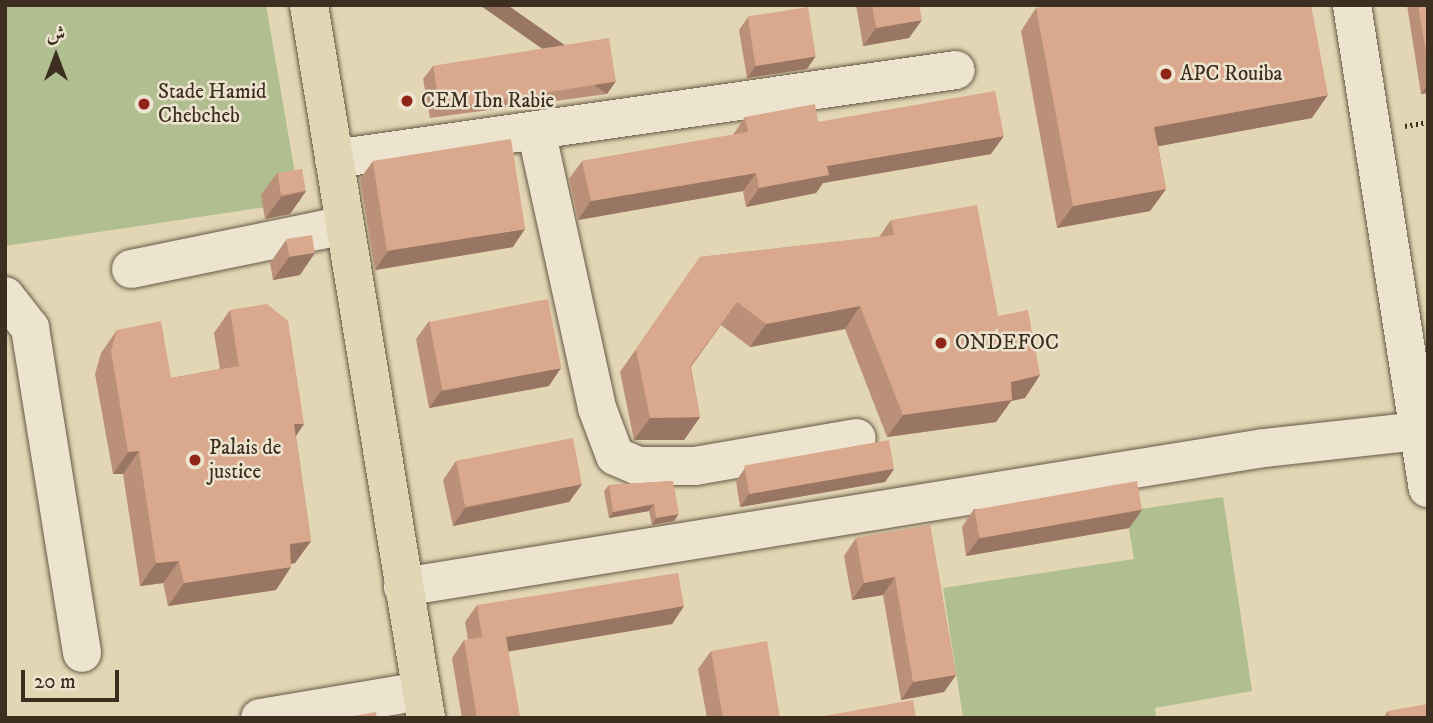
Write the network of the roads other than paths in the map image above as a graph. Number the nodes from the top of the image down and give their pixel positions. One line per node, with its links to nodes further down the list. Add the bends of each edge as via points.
1 (309, 5): 5 (main road)
2 (1352, 5): 9 (street)
3 (956, 70): 4 (street)
4 (536, 130): 5 (street); 10 (street, via 594,395 615,456 639,466 695,466)
5 (334, 159): 6 (main road)
6 (345, 225): 7 (street); 12 (main road)
7 (131, 269)
8 (5, 296): 13 (street, via 30,328)
9 (1424, 431): 11 (street); 12 (street, via 1264,448)
10 (857, 439)
11 (1428, 488)
12 (403, 587): 14 (main road)
13 (82, 653)
14 (424, 704): 15 (street)
15 (260, 718)

